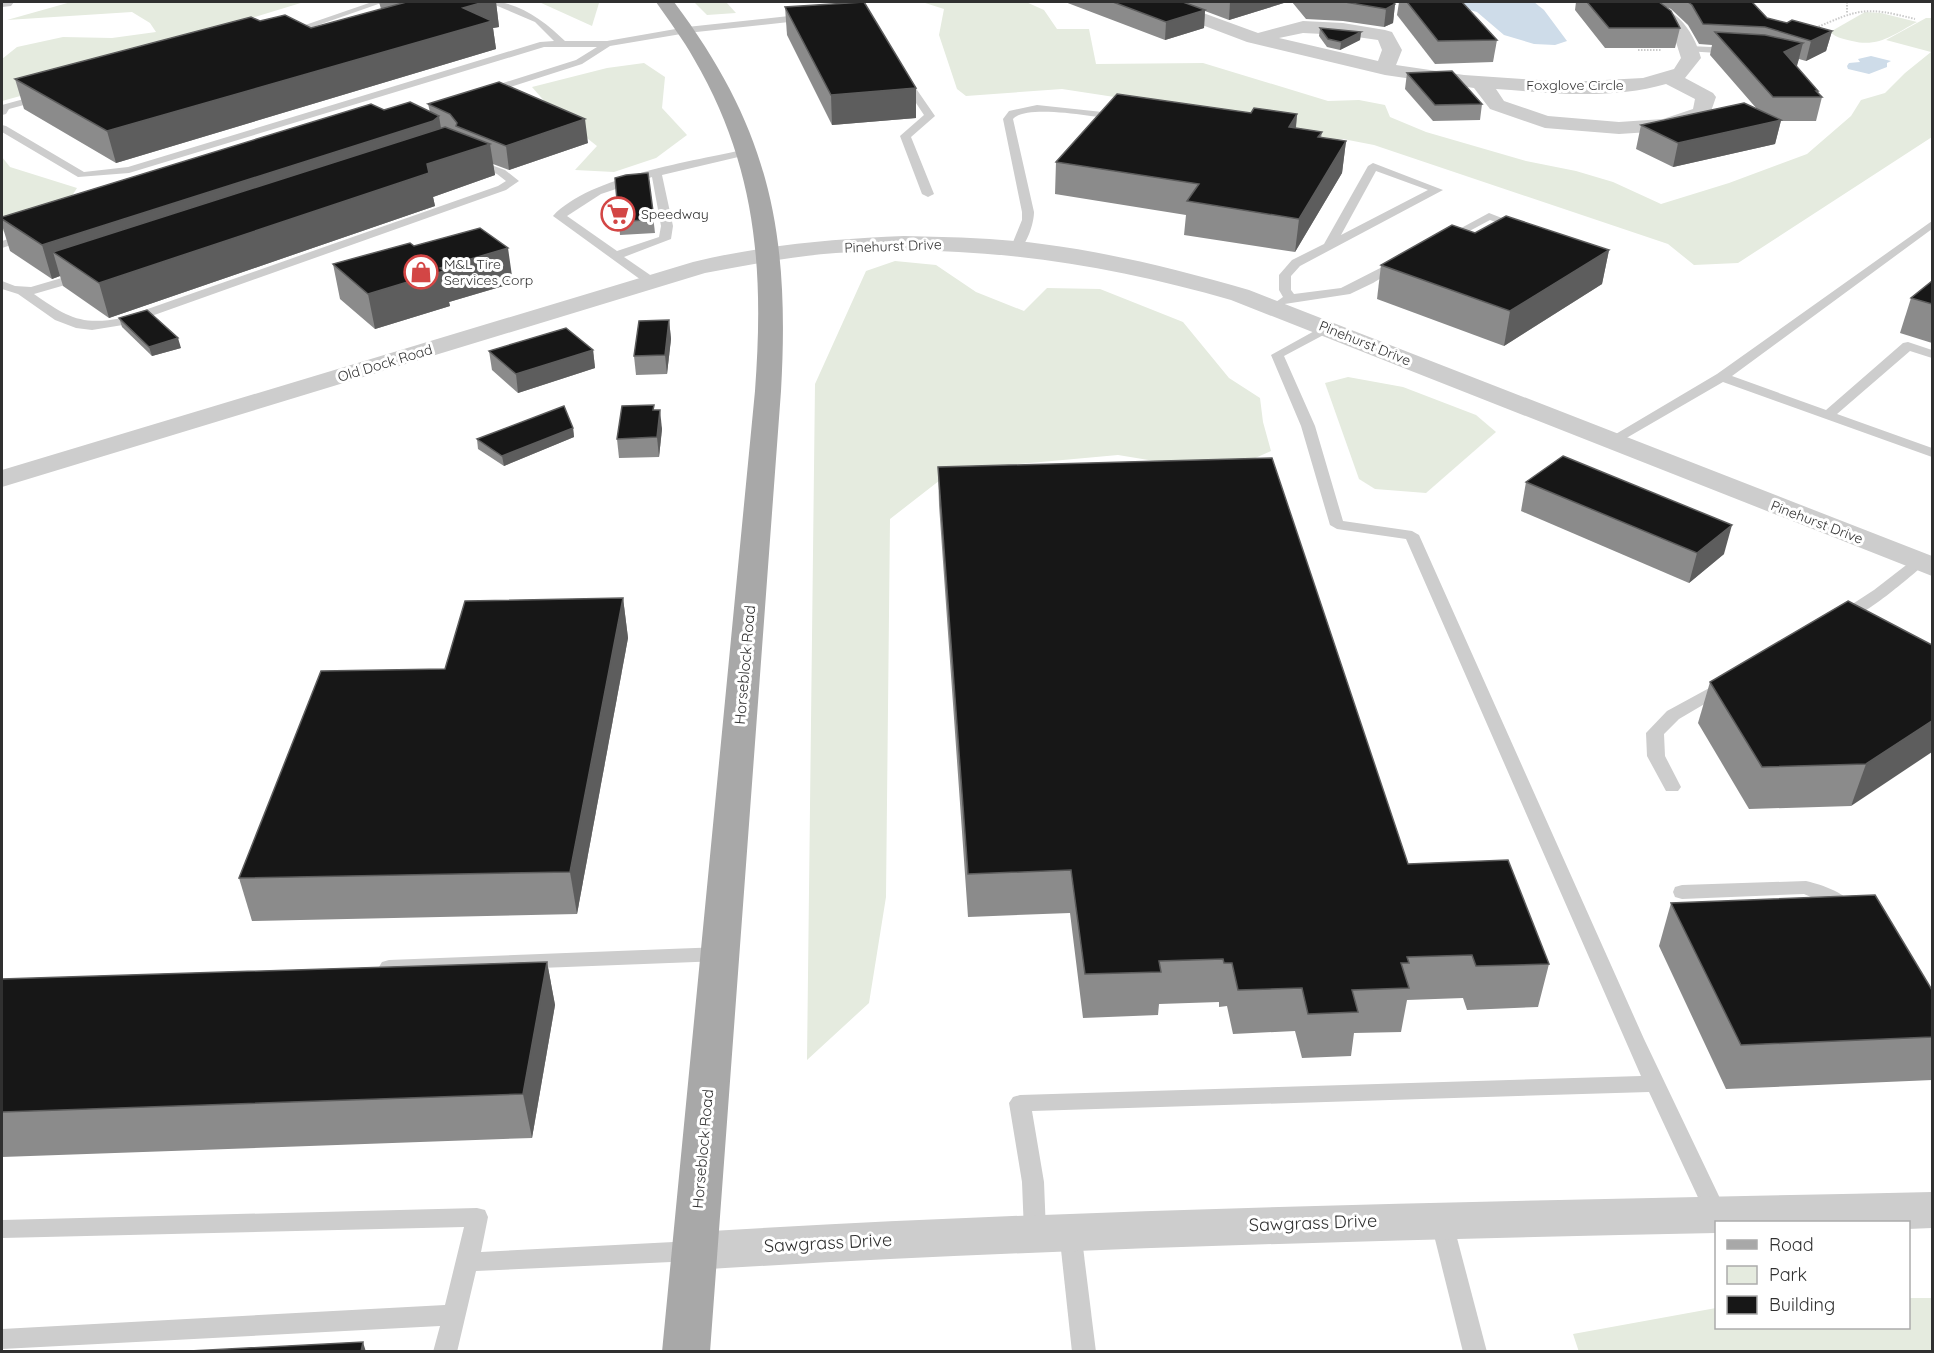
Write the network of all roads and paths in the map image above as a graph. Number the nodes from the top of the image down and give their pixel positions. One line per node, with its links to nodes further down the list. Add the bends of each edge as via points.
1 (379, 2): 12 (lane)
2 (494, 2): 14 (lane, via 538,20)
3 (665, 2): 11 (main road, Horseblock Road)
4 (1158, 2): 13 (street, Foxglove Circle)
5 (1645, 2): 18 (street, via 1680,29)
6 (1847, 2): 7 (path)
7 (1846, 15): 9 (path, via 1875,10); 10 (path)
8 (817, 16): 11 (lane)
9 (1915, 19)
10 (1811, 29)
11 (687, 30): 15 (lane); 29 (main road, Horseblock Road, via 717,79)
12 (271, 37)
13 (1254, 38): 21 (street, Foxglove Circle); 21 (street, via 1303,27 1385,36 1392,50)
14 (562, 44): 15 (lane); 28 (lane, via 543,44 129,170 82,175)
15 (607, 44): 24 (lane, via 579,63)
16 (1664, 44): 17 (path, via 1668,50)
17 (1638, 50)
18 (1689, 50): 19 (lane); 22 (street, Foxglove Circle, via 1690,58 1681,73)
19 (1741, 51)
20 (899, 69): 32 (lane, via 930,116 905,136)
21 (1385, 69): 23 (street, Foxglove Circle)
22 (1669, 77): 23 (street, Foxglove Circle, via 1644,84 1567,88); 23 (street, Foxglove Circle, via 1706,97 1702,113 1665,125 1619,128 1545,122 1497,105)
23 (1480, 82)
24 (478, 94)
25 (52, 95): 26 (lane, via 5,107)
26 (2, 112)
27 (1130, 118): 38 (lane, via 1037,108 1013,113 1008,119 1028,220)
28 (2, 128)
29 (747, 152): 31 (lane); 40 (main road, Horseblock Road)
30 (461, 156): 46 (lane, via 513,181 125,321 83,327 64,320)
31 (656, 172): 41 (lane, via 667,226 665,239); 41 (lane, via 597,192 559,216)
32 (928, 194)
33 (1932, 224): 50 (lane)
34 (1531, 231): 39 (lane, via 1489,216)
35 (36, 234): 37 (lane)
36 (1330, 244): 36 (lane, via 1384,217 1437,190 1372,166); 47 (lane, via 1289,269)
37 (2, 245)
38 (1017, 247): 40 (street, Pinehurst Drive, via 900,244); 47 (street, Pinehurst Drive, via 1162,272)
39 (1430, 248)
40 (769, 254): 44 (street, Old Dock Road); 61 (main road, Horseblock Road, via 768,391)
41 (615, 256): 44 (lane)
42 (1410, 258): 47 (lane, via 1349,290)
43 (96, 271): 46 (lane)
44 (652, 282): 54 (street, Old Dock Road)
45 (2, 285): 46 (lane)
46 (22, 292)
47 (1281, 302): 48 (street, Pinehurst Drive)
48 (1327, 328): 52 (street, Pinehurst Drive); 63 (lane, via 1277,355 1308,426 1337,525 1412,535)
49 (1932, 354): 51 (lane, via 1908,346)
50 (1722, 377): 51 (lane); 52 (lane)
51 (1828, 415): 53 (lane)
52 (1611, 441): 55 (street, Pinehurst Drive)
53 (1932, 453)
54 (2, 479)
55 (1926, 564): 56 (lane, via 1828,626)
56 (1852, 633)
57 (1743, 675): 58 (lane, via 1673,715 1655,733 1656,756)
58 (1672, 787)
59 (1682, 892): 60 (lane, via 1806,887 1834,899)
60 (1859, 918)
61 (721, 954): 62 (lane); 69 (main road, Horseblock Road)
62 (373, 967)
63 (1656, 1084): 65 (lane); 68 (lane, via 1020,1103 1033,1182)
64 (1932, 1210): 65 (street, Sawgrass Drive)
65 (1717, 1215): 66 (street, Sawgrass Drive)
66 (1441, 1219): 68 (street, Sawgrass Drive); 76 (lane)
67 (2, 1229): 70 (lane, via 477,1217)
68 (1053, 1232): 69 (street, Sawgrass Drive); 75 (lane)
69 (694, 1251): 70 (lane); 74 (main road, Horseblock Road)
70 (467, 1262): 71 (lane)
71 (454, 1315): 72 (lane); 73 (lane)
72 (2, 1339)
73 (445, 1352)
74 (686, 1352)
75 (1084, 1352)
76 (1474, 1352)

